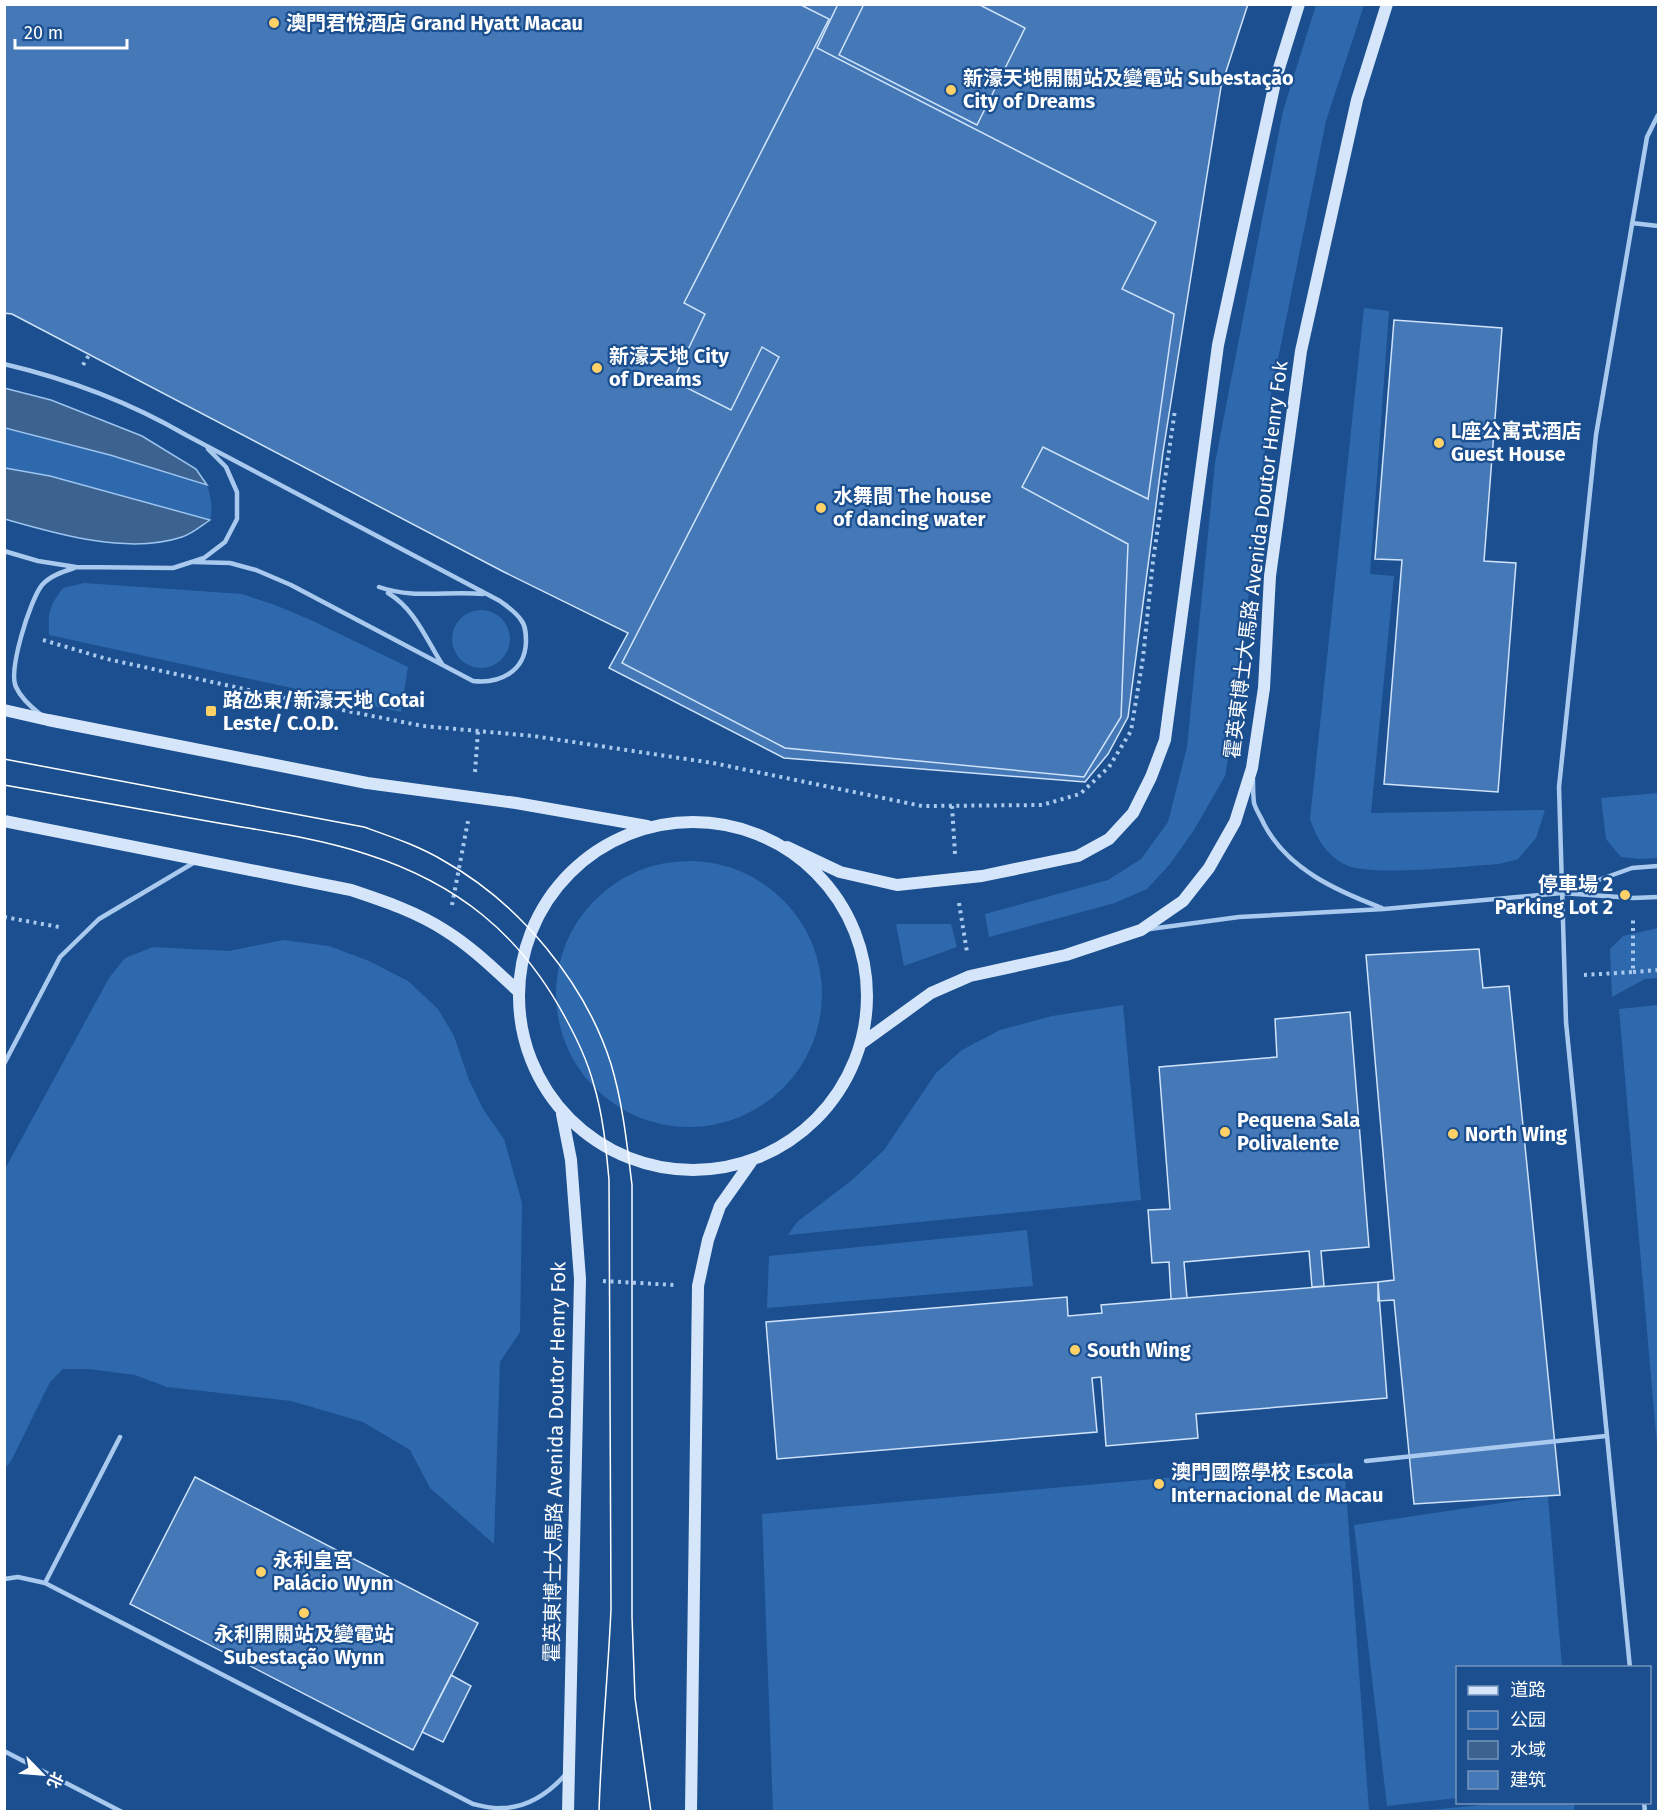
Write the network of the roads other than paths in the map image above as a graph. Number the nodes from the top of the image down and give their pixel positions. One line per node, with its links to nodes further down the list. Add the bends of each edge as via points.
1 (1299, 4): 18 (main road, via 1276,78 1218,345 1165,740 1133,813 1109,838 1078,856 982,876 897,885 840,872)
2 (1387, 4): 15 (main road, 霍英東博士大馬路 Avenida Doutor Henry Fok, via 1357,100 1300,351 1270,576 1264,688)
3 (1659, 115): 4 (lane, via 1647,137)
4 (1632, 223): 5 (lane); 21 (lane, via 1596,435 1583,554 1559,787)
5 (1659, 226)
6 (4, 364): 7 (lane, via 114,399)
7 (184, 434): 9 (lane, via 208,449 226,467 237,492 237,519 225,542); 11 (lane)
8 (4, 551): 10 (lane)
9 (193, 562): 10 (lane, via 173,568); 12 (lane, via 230,563 256,570 330,605)
10 (76, 567): 14 (lane, via 58,573 42,585 28,611 14,670 15,686 28,704)
11 (487, 594): 12 (lane, via 523,621 526,649 515,669 487,683); 12 (lane, via 411,595 379,587 410,612)
12 (443, 667)
13 (4, 710): 14 (main road)
14 (48, 720): 17 (main road, via 367,783 473,796)
15 (1252, 768): 23 (lane, via 1254,805 1284,852 1316,878); 24 (main road, 霍英東博士大馬路 Avenida Doutor Henry Fok, via 1235,822 1209,868 1183,901)
16 (4, 821): 19 (main road)
17 (647, 826): 18 (main road, via 695,820 743,827); 25 (main road, via 613,840 581,861 555,888 536,919 523,955)
18 (787, 847): 26 (main road, via 829,884 857,932 868,987)
19 (197, 860): 25 (main road, via 351,890 397,905 447,931); 27 (lane, via 99,919 60,957)
20 (1659, 866): 21 (lane, via 1632,868)
21 (1562, 893): 22 (lane); 23 (lane); 30 (lane, via 1568,1034)
22 (1659, 897)
23 (1384, 909): 24 (lane, via 1239,917)
24 (1141, 930): 26 (main road, 霍英東博士大馬路 Avenida Doutor Henry Fok, via 1066,955 970,976 931,993)
25 (518, 991): 28 (main road, via 522,1035 537,1077)
26 (862, 1043): 29 (main road, via 831,1102 800,1135)
27 (4, 1064)
28 (562, 1113): 29 (main road, via 602,1146 649,1166 700,1172); 37 (main road, 霍英東博士大馬路 Avenida Doutor Henry Fok, via 571,1160 580,1279)
29 (751, 1162): 40 (main road, via 720,1206 698,1286)
30 (1606, 1436): 32 (lane); 35 (lane)
31 (120, 1437): 34 (lane)
32 (1366, 1461)
33 (4, 1579): 34 (lane, via 18,1577)
34 (45, 1583): 37 (lane, via 473,1804 501,1809 527,1803 551,1790)
35 (1630, 1666)
36 (4, 1751): 38 (lane)
37 (569, 1771): 39 (main road, 霍英東博士大馬路 Avenida Doutor Henry Fok)
38 (122, 1812)
39 (568, 1812)
40 (691, 1812)

